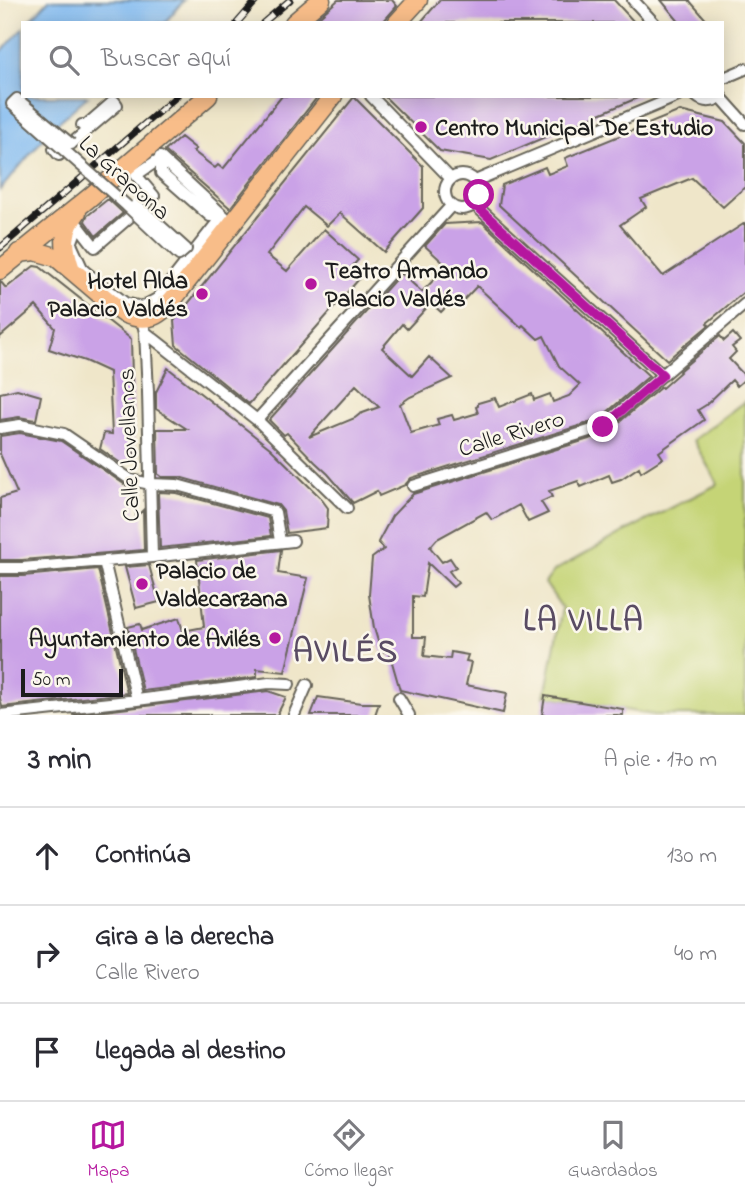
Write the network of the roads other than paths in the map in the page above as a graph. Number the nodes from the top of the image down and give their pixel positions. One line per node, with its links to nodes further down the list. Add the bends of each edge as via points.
1 (321, 0): 4 (main road)
2 (418, 0): 5 (main road)
3 (633, 0): 6 (street)
4 (297, 21)
5 (399, 21)
6 (652, 21)
7 (745, 69): 8 (street)
8 (724, 76)
9 (206, 98): 18 (main road)
10 (331, 98): 25 (main road)
11 (373, 98): 19 (street)
12 (673, 98): 20 (street)
13 (700, 98): 14 (street, via 707,102)
14 (719, 98)
15 (723, 98): 16 (street)
16 (745, 124)
17 (82, 125): 24 (street, La Grapona, bridge, via 114,101 117,105 71,144 17,99 12,104 179,255 186,249)
18 (155, 152): 21 (main road); 25 (street); 25 (street, via 136,175 154,196 94,247 78,225 71,244 83,270 125,303 142,307 157,299)
19 (451, 178): 20 (street, via 466,175); 23 (street, via 444,194)
20 (475, 181): 22 (street, via 479,190)
21 (89, 198): 26 (main road); 27 (main road, via 68,225)
22 (474, 204): 23 (street, via 463,209); 31 (street)
23 (451, 205): 32 (street)
24 (135, 206)
25 (228, 219): 30 (main road, via 163,310)
26 (19, 253): 27 (main road, via 46,253); 28 (main road)
27 (69, 267): 30 (main road, via 121,313)
28 (0, 270)
29 (745, 304): 31 (street, Calle Rivero)
30 (143, 326): 32 (street); 34 (street, Calle Jovellanos)
31 (663, 375): 35 (street, Calle Rivero, via 603,427)
32 (257, 420): 36 (street)
33 (0, 428): 34 (street, via 20,425 64,433 131,480)
34 (151, 484): 37 (street, via 177,485 275,512); 39 (street, Calle Jovellanos)
35 (413, 486)
36 (347, 508)
37 (280, 541): 38 (street); 39 (street)
38 (293, 541)
39 (152, 557): 40 (street)
40 (104, 561): 41 (street); 45 (street)
41 (0, 568)
42 (289, 684): 45 (street)
43 (307, 685): 47 (street)
44 (399, 698): 48 (street)
45 (137, 700): 46 (street)
46 (0, 715)
47 (294, 715)
48 (409, 715)

